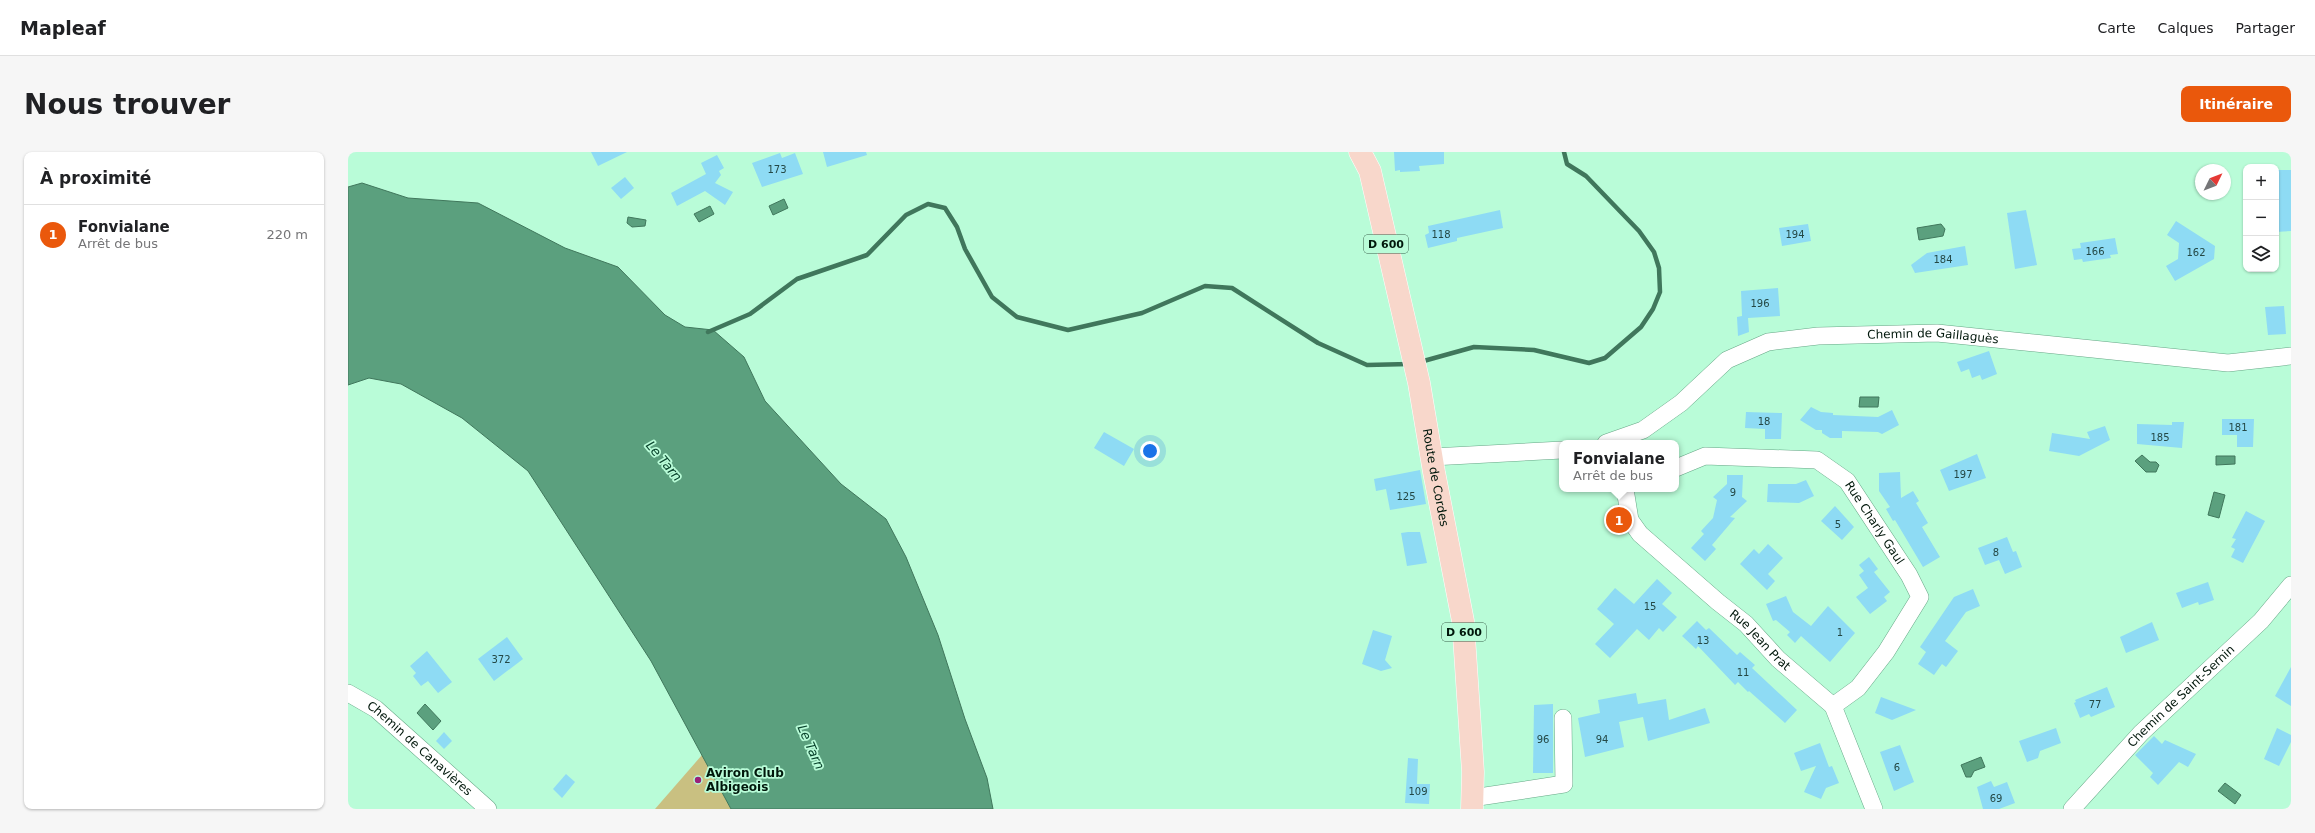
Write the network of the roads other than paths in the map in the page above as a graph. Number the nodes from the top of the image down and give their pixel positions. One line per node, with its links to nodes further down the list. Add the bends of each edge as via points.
1 (1360, 152): 5 (main road, Route de Cordes / D 600, via 1370,171 1419,383)
2 (2291, 356): 3 (street, Chemin de Gaillaguès, via 2228,363 1937,333 1818,336 1768,342 1727,360 1681,403 1644,430)
3 (1616, 440)
4 (1559, 450): 5 (street)
5 (1432, 457): 12 (main road, Route de Cordes / D 600, via 1463,622 1473,772)
6 (1679, 467): 10 (street, Rue Charly Gaul, via 1705,456 1817,460 1847,480 1909,575 1920,597 1886,652 1858,688)
7 (1625, 492): 10 (street, Rue Jean Prat, via 1630,520 1640,534 1746,624 1778,659)
8 (2291, 585): 15 (street, Chemin de Saint-Sernin, via 2261,620 2141,733)
9 (348, 693): 13 (street, Chemin de Canavières, via 376,709)
10 (1833, 706): 14 (street, Rue Jean Prat)
11 (1563, 718): 12 (street, via 1564,784)
12 (1472, 803)
13 (488, 809)
14 (1874, 809)
15 (2072, 809)

